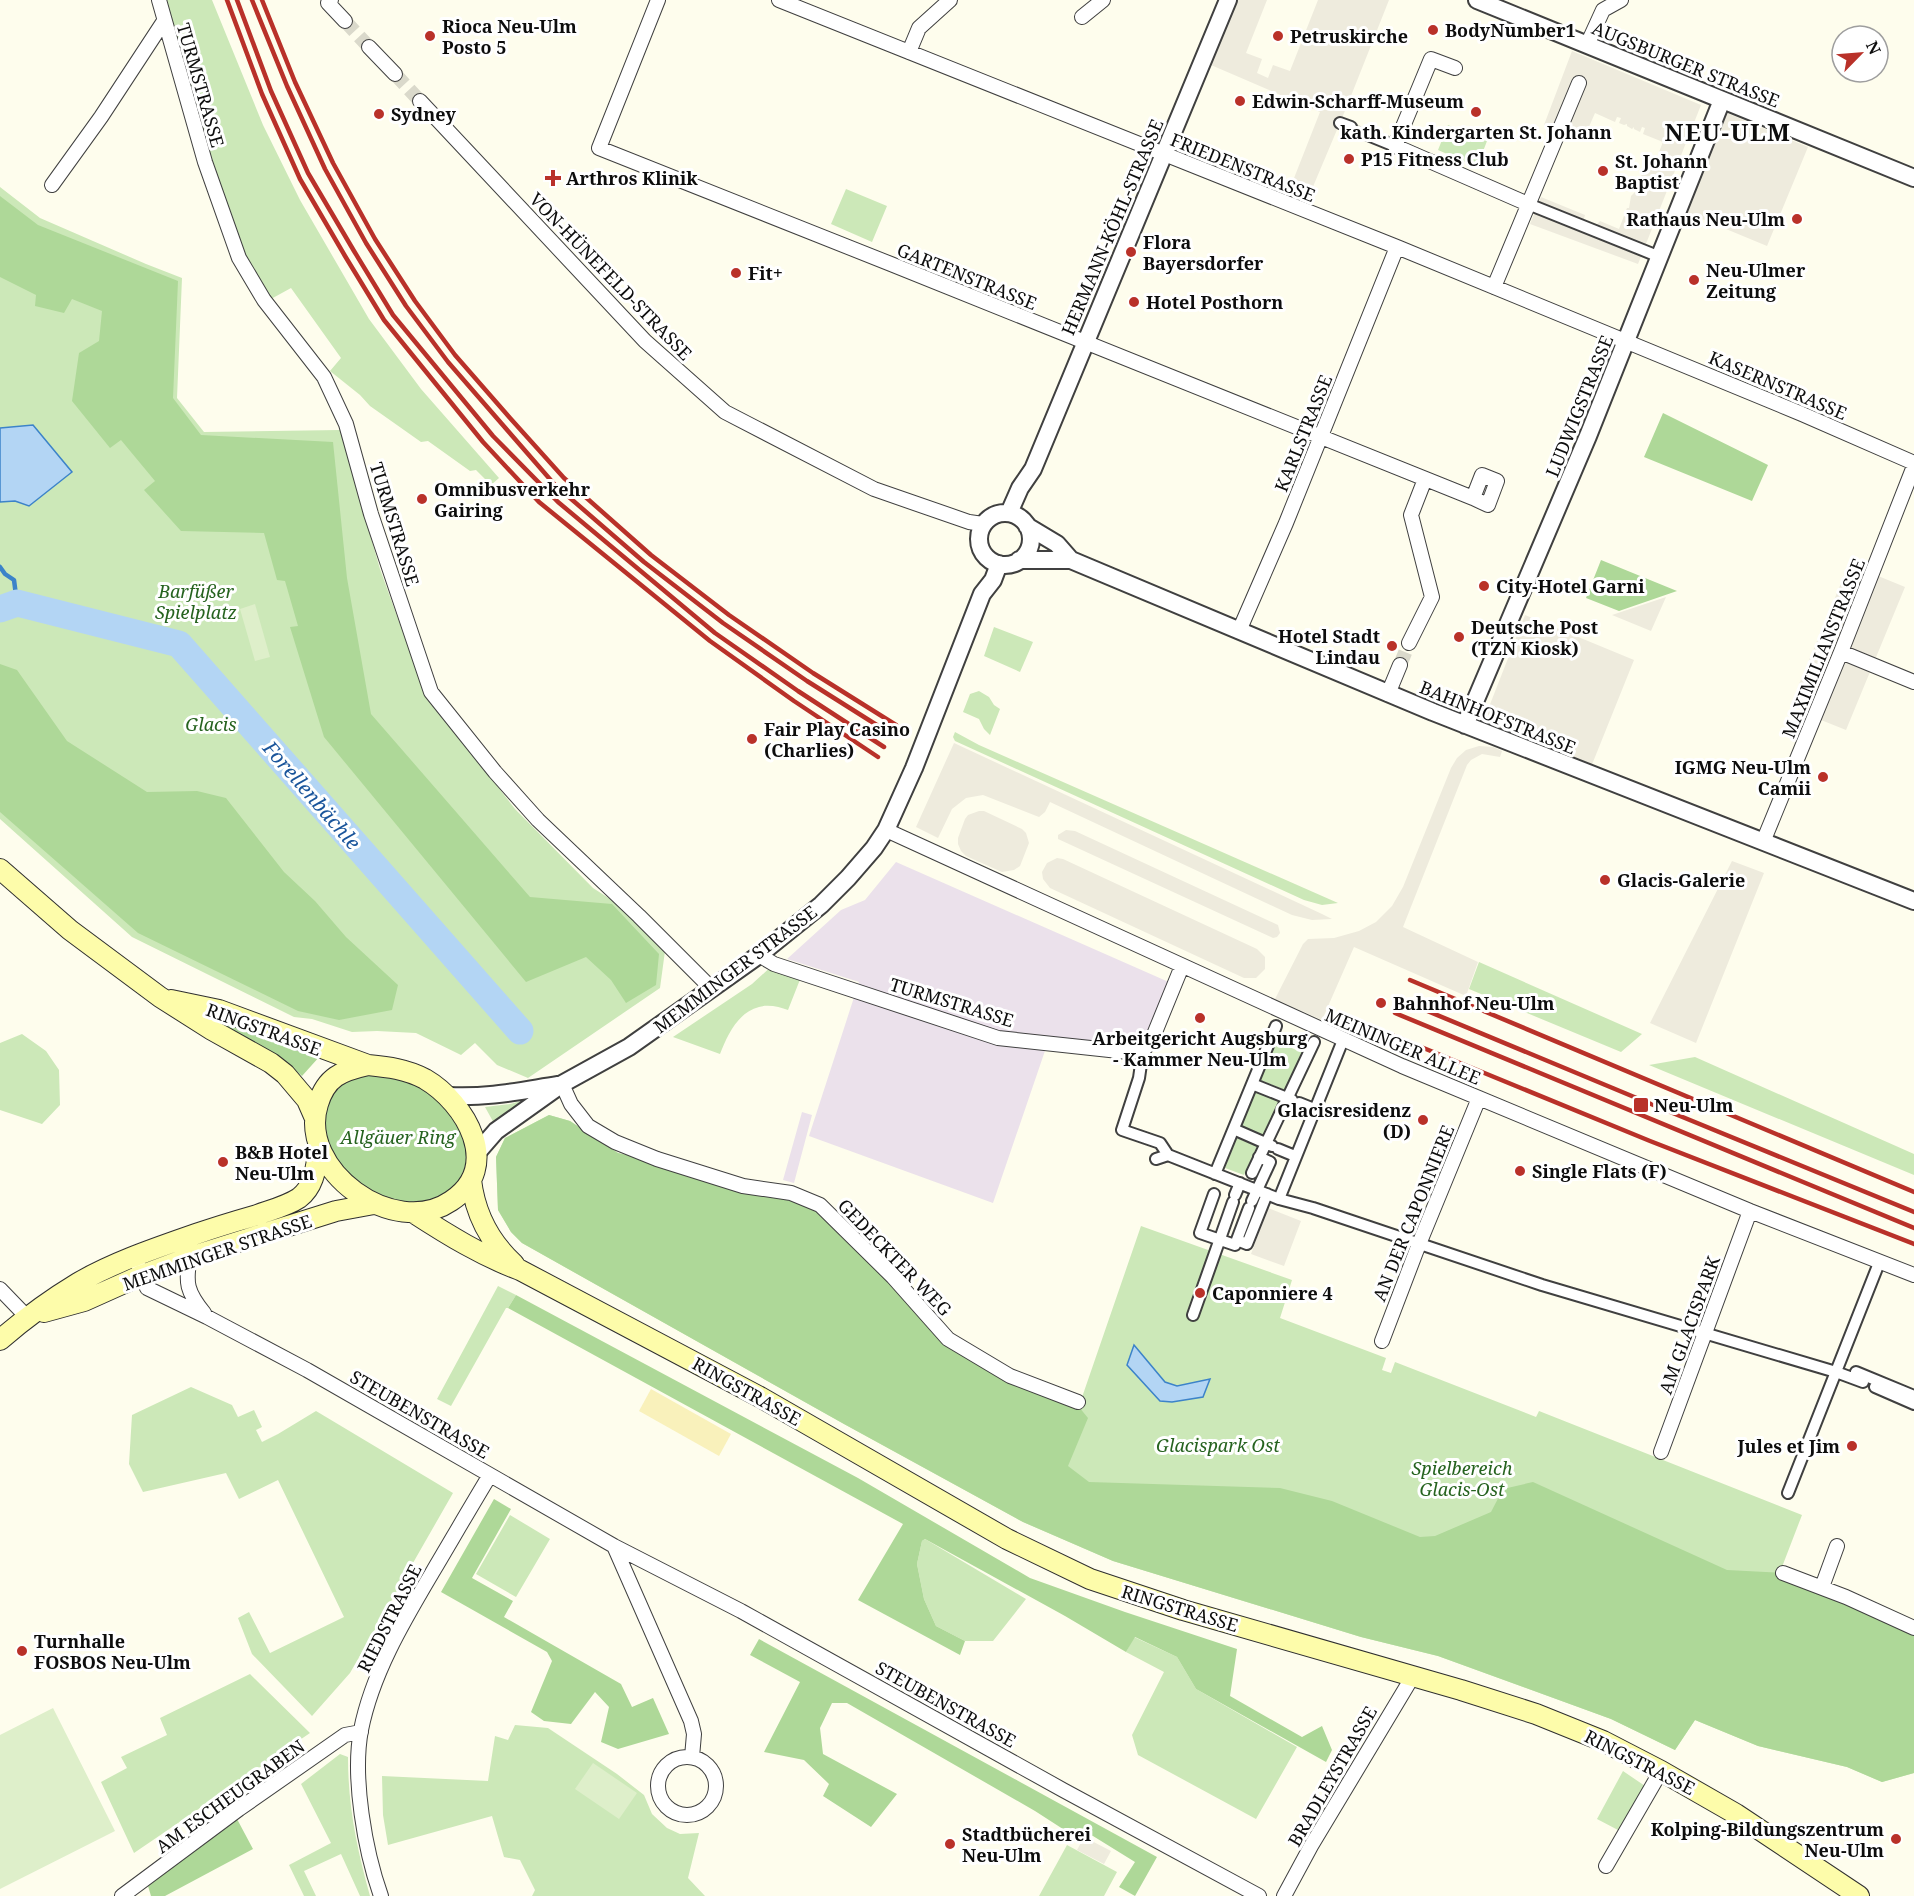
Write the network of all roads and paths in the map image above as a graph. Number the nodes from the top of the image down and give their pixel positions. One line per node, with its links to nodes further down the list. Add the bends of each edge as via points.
1 (159, 0): 11 (street, TURMSTRASSE)
2 (331, 0): 12 (street, via 328,3)
3 (658, 0): 31 (street, GARTENSTRASSE, via 599,148)
4 (779, 0): 15 (street, FRIEDENSTRASSE)
5 (950, 0): 15 (street, via 919,27)
6 (1103, 0): 10 (street)
7 (1228, 0): 23 (street, HERMANN-KÖHL-STRASSE)
8 (1621, 0): 13 (street, via 1603,10)
9 (1481, 1): 13 (street, AUGSBURGER STRASSE)
10 (1082, 17)
11 (164, 21): 25 (street); 54 (street, TURMSTRASSE, via 205,162 239,258 264,300 324,377 346,424 371,514 431,692 538,819)
12 (345, 21)
13 (1587, 45): 19 (street, AUGSBURGER STRASSE)
14 (369, 47): 17 (street)
15 (909, 52): 23 (street, FRIEDENSTRASSE)
16 (1455, 68): 22 (street, via 1431,59)
17 (395, 74)
18 (1579, 83): 26 (street)
19 (1722, 100): 24 (street, AUGSBURGER STRASSE); 28 (street, LUDWIGSTRASSE)
20 (420, 101): 37 (street, VON-HÜNEFELD-STRASSE, via 645,341 725,412 874,489)
21 (1368, 135): 22 (street)
22 (1395, 146): 26 (street)
23 (1164, 154): 27 (street, FRIEDENSTRASSE); 31 (street, HERMANN-KÖHL-STRASSE)
24 (1914, 178)
25 (52, 185)
26 (1528, 204): 28 (street); 29 (street)
27 (1397, 248): 29 (street, FRIEDENSTRASSE); 32 (street, KARLSTRASSE)
28 (1660, 257): 30 (street, LUDWIGSTRASSE)
29 (1494, 288): 30 (street, FRIEDENSTRASSE)
30 (1627, 342): 33 (street, KASERNSTRASSE); 47 (street, LUDWIGSTRASSE)
31 (1085, 343): 32 (street, GARTENSTRASSE); 36 (street, HERMANN-KÖHL-STRASSE, via 1033,469 1020,488)
32 (1320, 437): 34 (street, GARTENSTRASSE); 41 (street, KARLSTRASSE)
33 (1914, 464): 43 (street, MAXIMILIANSTRASSE)
34 (1425, 479): 35 (street, GARTENSTRASSE); 42 (street, via 1411,515 1432,597)
35 (1473, 498)
36 (1018, 519): 37 (street, via 998,514); 38 (street, HERMANN-KÖHL-STRASSE, via 1029,532 1030,543); 39 (street, BAHNHOFSTRASSE, via 1057,544)
37 (982, 527): 40 (street, via 980,547)
38 (1019, 560): 39 (street, BAHNHOFSTRASSE); 40 (street, via 1010,564)
39 (1071, 560): 41 (street, BAHNHOFSTRASSE)
40 (995, 562): 48 (street, MEMMINGER STRASSE, via 993,580 982,594)
41 (1239, 631): 46 (street, BAHNHOFSTRASSE)
42 (1409, 643)
43 (1841, 652): 45 (street); 49 (street, MAXIMILIANSTRASSE)
44 (1400, 665): 46 (street)
45 (1914, 682)
46 (1388, 694): 47 (street, BAHNHOFSTRASSE)
47 (1465, 725): 49 (street, BAHNHOFSTRASSE)
48 (886, 830): 52 (street, MEMMINGER STRASSE, via 861,864 821,905); 53 (street, MEININGER ALLEE)
49 (1763, 842): 51 (street, BAHNHOFSTRASSE)
50 (0, 869): 55 (main road, RINGSTRASSE, via 70,930)
51 (1912, 896)
52 (759, 955): 54 (street, MEMMINGER STRASSE); 59 (street, TURMSTRASSE, via 774,964 998,1038 1128,1052)
53 (1182, 966): 57 (street, MEININGER ALLEE); 59 (street, via 1154,1036)
54 (711, 988): 61 (street, MEMMINGER STRASSE, via 629,1047)
55 (160, 997): 60 (main road, RINGSTRASSE, via 219,1010); 67 (main road, RINGSTRASSE, via 271,1063 295,1085)
56 (1276, 1026): 76 (street)
57 (1343, 1040): 64 (street, MEININGER ALLEE); 66 (street)
58 (1314, 1042): 65 (street)
59 (1143, 1050): 72 (street, via 1139,1078 1122,1130 1160,1143)
60 (368, 1065): 63 (main road, via 406,1070); 67 (main road, via 335,1077 322,1089)
61 (562, 1084): 63 (street, MEMMINGER STRASSE, via 509,1094); 71 (street, MEMMINGER STRASSE, via 496,1131); 103 (street, GEDECKTER WEG, via 588,1126 615,1142 743,1186 791,1193 820,1205 893,1277 948,1339 1010,1376)
62 (1257, 1086): 65 (street)
63 (448, 1096): 71 (main road, via 462,1113)
64 (1479, 1098): 81 (street, MEININGER ALLEE); 84 (street, AN DER CAPONNIERE)
65 (1293, 1100): 66 (street); 69 (street)
66 (1314, 1109): 73 (street)
67 (314, 1116): 70 (main road)
68 (1238, 1131): 69 (street)
69 (1272, 1146): 73 (street); 74 (street)
70 (319, 1148): 80 (main road, via 335,1173); 86 (main road, MEMMINGER STRASSE, via 310,1187 299,1197)
71 (476, 1154): 77 (main road)
72 (1168, 1155): 75 (street); 76 (street)
73 (1295, 1156): 79 (street)
74 (1259, 1157): 78 (street); 78 (street, via 1270,1162)
75 (1155, 1159)
76 (1218, 1175): 78 (street); 83 (street, via 1200,1233)
77 (471, 1180): 82 (main road, via 452,1201); 89 (main road, RINGSTRASSE, via 477,1210 494,1243)
78 (1252, 1190): 79 (street); 83 (street, via 1234,1198); 85 (street); 85 (street)
79 (1279, 1199): 84 (street)
80 (374, 1204): 82 (main road); 87 (main road, MEMMINGER STRASSE, via 336,1211)
81 (1750, 1211): 88 (street, MEININGER ALLEE); 96 (street, AM GLACISPARK)
82 (414, 1213): 89 (main road, RINGSTRASSE, via 473,1250)
83 (1220, 1240): 85 (street); 93 (street)
84 (1419, 1244): 96 (street); 98 (street, AN DER CAPONNIERE)
85 (1244, 1247)
86 (134, 1256): 90 (street, STEUBENSTRASSE); 94 (main road, MEMMINGER STRASSE, via 79,1283)
87 (190, 1257): 90 (main road, MEMMINGER STRASSE); 95 (street, STEUBENSTRASSE, via 186,1276 190,1294)
88 (1880, 1263): 91 (street, MEININGER ALLEE); 99 (street, via 1847,1335)
89 (520, 1270): 113 (main road, RINGSTRASSE, via 760,1397 1007,1539 1090,1579)
90 (142, 1275): 94 (main road, MEMMINGER STRASSE, via 84,1301); 95 (street, STEUBENSTRASSE, via 147,1288)
91 (1914, 1275)
92 (0, 1289): 94 (street)
93 (1193, 1315)
94 (27, 1317): 97 (main road, MEMMINGER STRASSE)
95 (207, 1317): 106 (street, STEUBENSTRASSE)
96 (1705, 1334): 99 (street); 105 (street, AM GLACISPARK)
97 (0, 1340)
98 (1383, 1341)
99 (1837, 1368): 100 (street); 102 (street); 107 (street)
100 (1863, 1382)
101 (1875, 1388): 104 (street)
102 (1914, 1396)
103 (1078, 1402)
104 (1914, 1404)
105 (1661, 1452)
106 (490, 1475): 108 (street, STEUBENSTRASSE); 114 (street, RIEDSTRASSE, via 391,1647)
107 (1788, 1493)
108 (614, 1546): 115 (street, via 691,1721); 120 (street, STEUBENSTRASSE, via 750,1616)
109 (1837, 1546): 111 (street)
110 (1783, 1573): 111 (street)
111 (1821, 1587): 112 (street)
112 (1914, 1628)
113 (1413, 1676): 116 (main road, RINGSTRASSE, via 1536,1714 1603,1741); 121 (street, BRADLEYSTRASSE)
114 (361, 1732): 118 (street, AM ESCHEUGRABEN, via 345,1735); 119 (street, RIEDSTRASSE, via 362,1809 367,1850)
115 (692, 1757): 115 (street, via 666,1765 658,1782 662,1800 679,1814 704,1809 715,1793 716,1780 710,1768)
116 (1661, 1771): 117 (street); 122 (main road, RINGSTRASSE, via 1736,1814)
117 (1606, 1866)
118 (122, 1896)
119 (381, 1896)
120 (1259, 1896)
121 (1285, 1896)
122 (1859, 1896)

